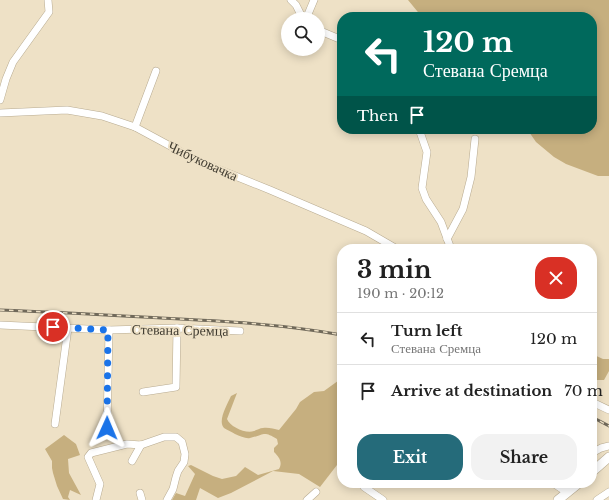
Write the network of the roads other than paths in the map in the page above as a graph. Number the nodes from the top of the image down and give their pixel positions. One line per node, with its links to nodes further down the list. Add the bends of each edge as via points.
1 (48, 0): 9 (street, via 49,12 13,62)
2 (291, 0): 4 (street)
3 (314, 0): 5 (street)
4 (300, 12)
5 (309, 12)
6 (325, 33): 7 (street)
7 (337, 38)
8 (156, 71): 11 (street)
9 (0, 100)
10 (0, 113): 11 (street, Чибуковачка, via 67,110 102,116)
11 (135, 127): 15 (street, Чибуковачка, via 198,161 366,231)
12 (421, 134): 14 (street, via 427,152 422,188 441,222)
13 (475, 139): 14 (street, via 471,177 463,209)
14 (447, 239): 16 (street)
15 (388, 244)
16 (449, 244)
17 (0, 325): 18 (street, Стевана Сремца)
18 (68, 328): 20 (street, Стевана Сремца); 25 (street)
19 (177, 328): 20 (street, Стевана Сремца); 21 (street, Стевана Сремца); 22 (street, via 176,387)
20 (108, 330): 26 (street)
21 (240, 331)
22 (143, 392)
23 (597, 404): 24 (street)
24 (609, 409)
25 (55, 424)
26 (107, 428)
27 (141, 445): 31 (street); 37 (street, via 127,444 91,453 88,457 100,484); 38 (street, via 176,437 182,442 184,462)
28 (609, 446): 29 (street)
29 (597, 450)
30 (609, 457): 32 (main road)
31 (132, 461)
32 (597, 468)
33 (365, 488): 40 (street)
34 (573, 488): 41 (main road)
35 (316, 492): 39 (street)
36 (609, 492): 42 (street)
37 (96, 500)
38 (167, 500)
39 (307, 500)
40 (383, 500)
41 (558, 500)
42 (597, 500)

